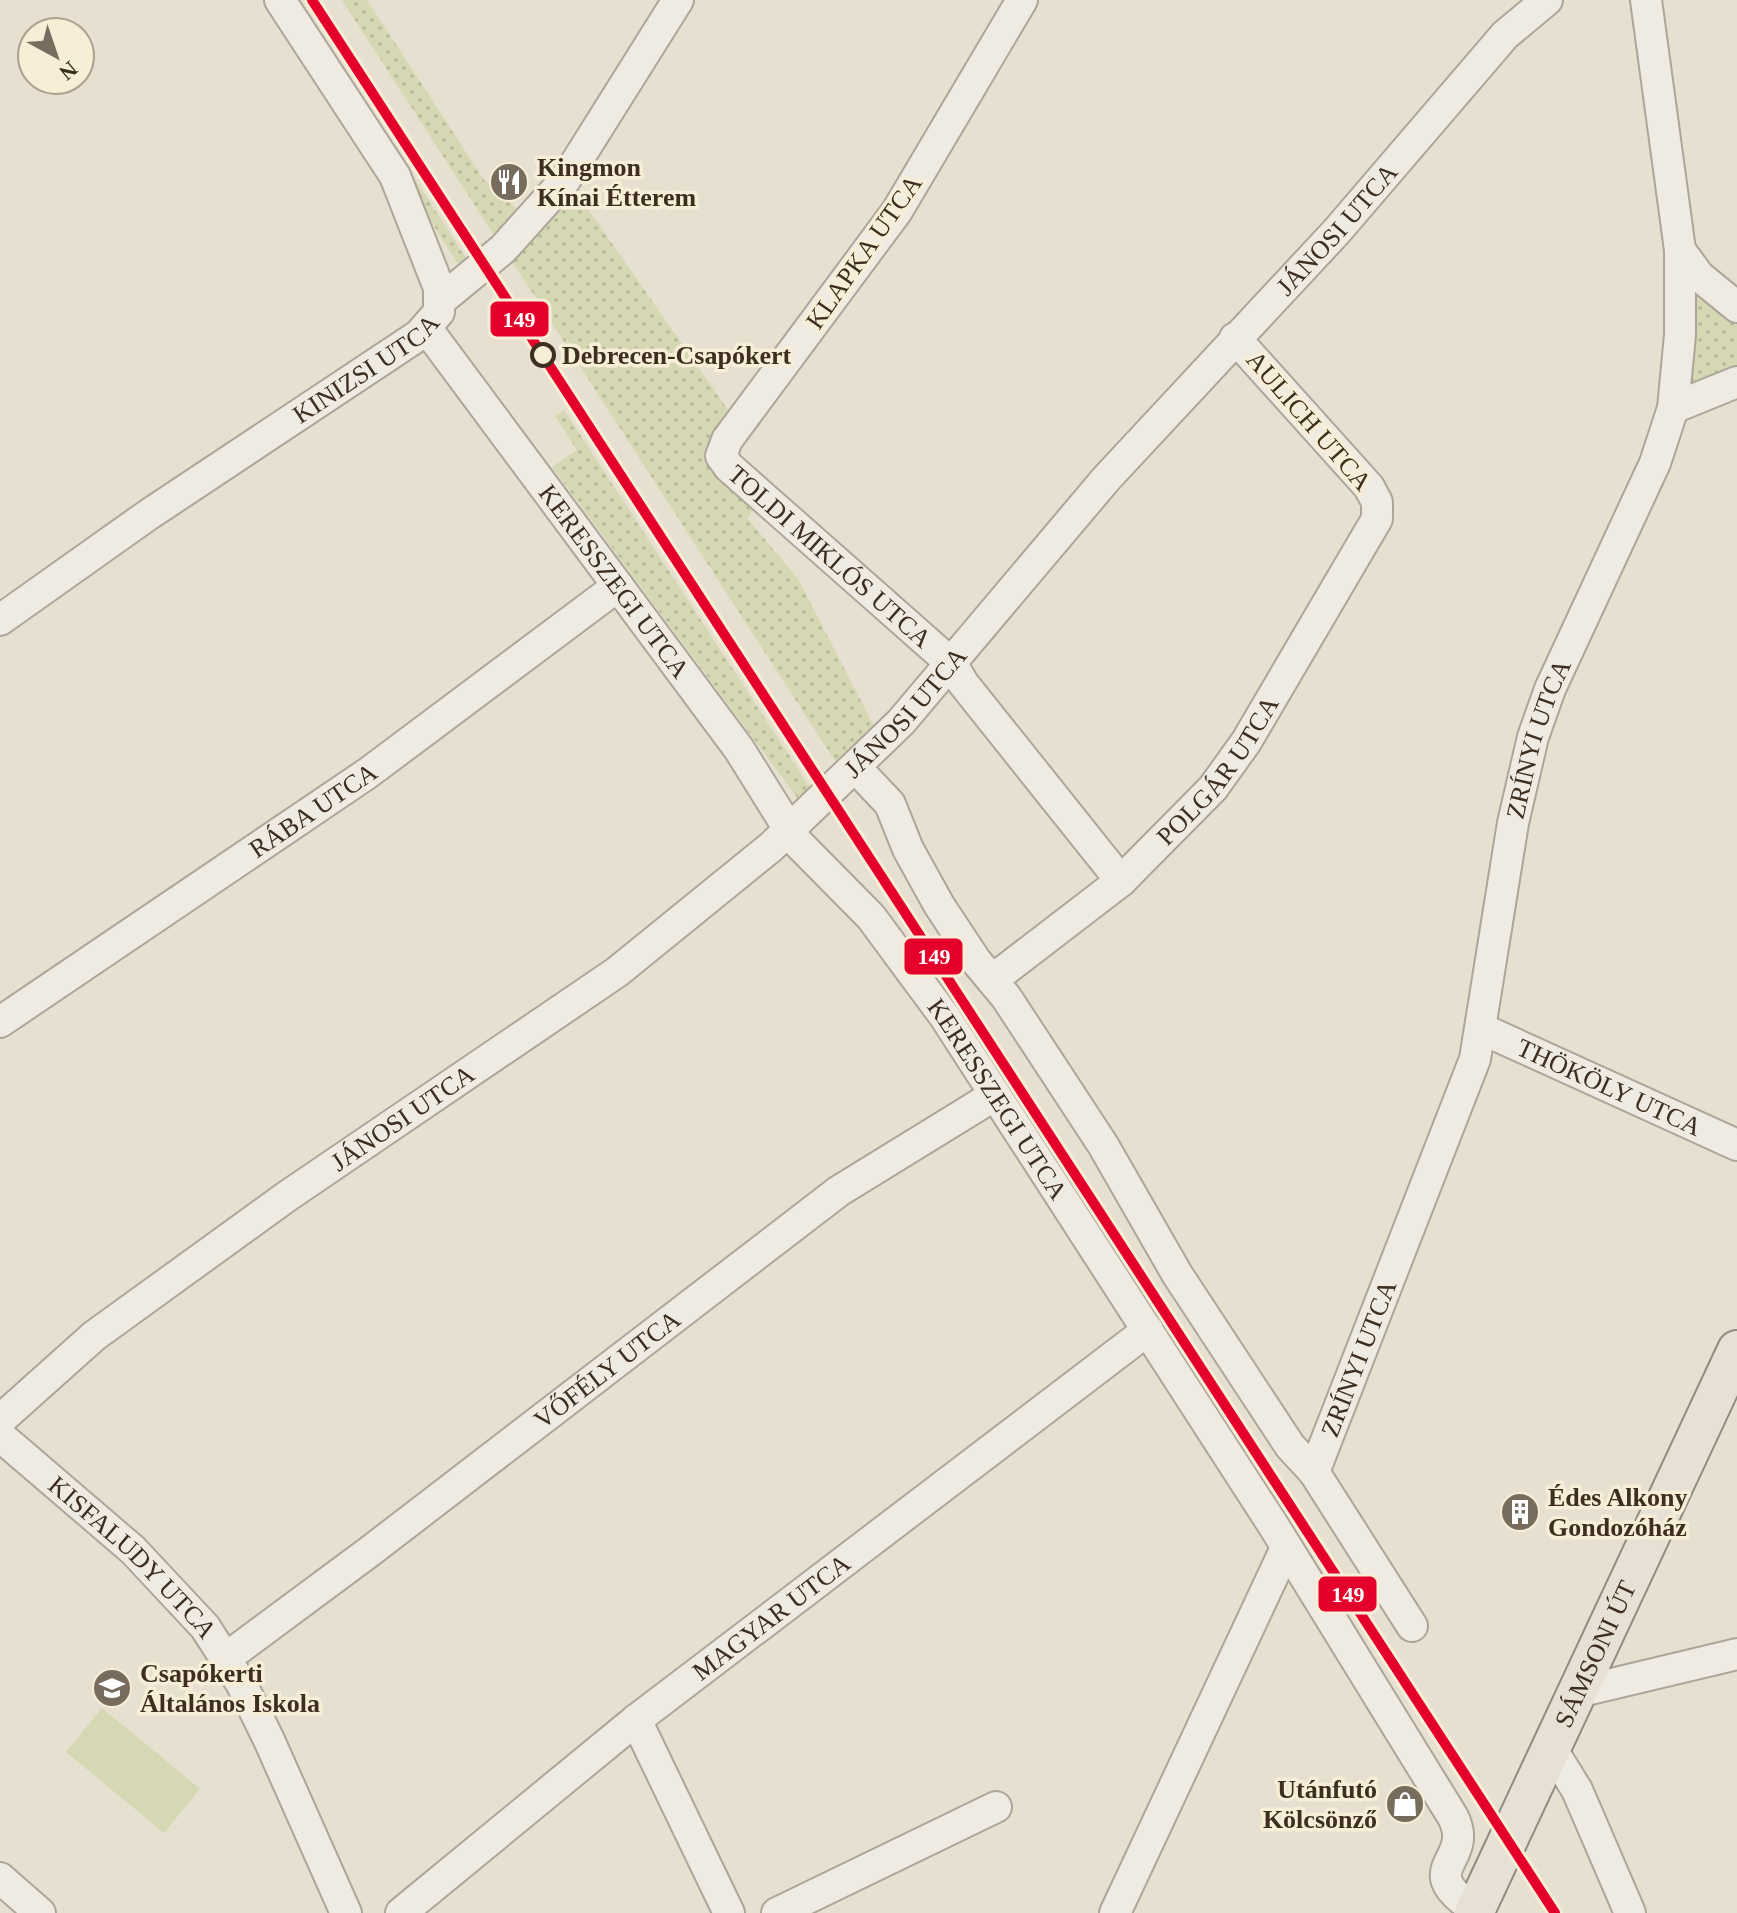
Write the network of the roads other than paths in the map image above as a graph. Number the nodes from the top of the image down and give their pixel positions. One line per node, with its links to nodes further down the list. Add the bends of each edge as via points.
1 (280, 0): 7 (street, via 395,176)
2 (678, 0): 7 (street, KINIZSI UTCA, via 573,170 503,249)
3 (1022, 0): 13 (street, KLAPKA UTCA, via 897,211 727,440)
4 (1547, 0): 10 (street, JÁNOSI UTCA, via 1505,35 1337,231)
5 (1646, 0): 6 (street, ZRÍNYI UTCA)
6 (1680, 250): 8 (street, via 1699,276); 12 (street, ZRÍNYI UTCA)
7 (441, 300): 9 (street, KINIZSI UTCA)
8 (1737, 307)
9 (427, 329): 15 (street, KERESSZEGI UTCA); 16 (street, KINIZSI UTCA)
10 (1235, 338): 14 (street, AULICH UTCA, via 1369,487); 17 (street, JÁNOSI UTCA, via 1106,479)
11 (1737, 382): 12 (street)
12 (1673, 408): 23 (street, ZRÍNYI UTCA, via 1655,463 1533,737 1513,823)
13 (721, 456): 17 (street, TOLDI MIKLÓS UTCA)
14 (1378, 508): 20 (street, POLGÁR UTCA, via 1373,528 1229,766)
15 (618, 586): 19 (street, KERESSZEGI UTCA, via 747,760); 22 (street, RÁBA UTCA, via 368,773)
16 (0, 620)
17 (952, 664): 18 (street, JÁNOSI UTCA); 20 (street, TOLDI MIKLÓS UTCA)
18 (855, 767): 19 (street, JÁNOSI UTCA); 21 (street, via 890,804 939,905)
19 (789, 830): 24 (street, KERESSZEGI UTCA, via 905,959); 28 (street, JÁNOSI UTCA, via 617,972 286,1197 107,1327)
20 (1121, 881): 21 (street, POLGÁR UTCA)
21 (992, 980): 30 (street, via 1118,1169 1177,1274 1290,1446)
22 (0, 1022)
23 (1482, 1029): 25 (street, THÖKÖLY UTCA); 30 (street, ZRÍNYI UTCA, via 1460,1103)
24 (995, 1095): 26 (street, KERESSZEGI UTCA); 34 (street, VŐFÉLY UTCA, via 839,1191)
25 (1737, 1145)
26 (1148, 1330): 31 (street, KERESSZEGI UTCA); 36 (street, MAGYAR UTCA)
27 (1737, 1350): 35 (main road, SÁMSONI ÚT)
28 (0, 1420)
29 (0, 1436): 34 (street, KISFALUDY UTCA, via 163,1578)
30 (1314, 1472): 32 (street)
31 (1286, 1548): 40 (street, KERESSZEGI UTCA, via 1453,1817 1459,1839 1446,1884); 46 (street)
32 (1412, 1626)
33 (1737, 1654): 35 (street)
34 (226, 1658): 42 (street, KISFALUDY UTCA)
35 (1578, 1692): 37 (main road, SÁMSONI ÚT)
36 (636, 1720): 43 (street, MAGYAR UTCA); 44 (street)
37 (1551, 1748): 40 (main road, SÁMSONI ÚT); 47 (street, via 1577,1790)
38 (996, 1807): 45 (street)
39 (0, 1878): 41 (street)
40 (1475, 1911)
41 (40, 1913)
42 (346, 1913)
43 (401, 1913)
44 (729, 1913)
45 (777, 1913)
46 (1115, 1913)
47 (1630, 1913)

